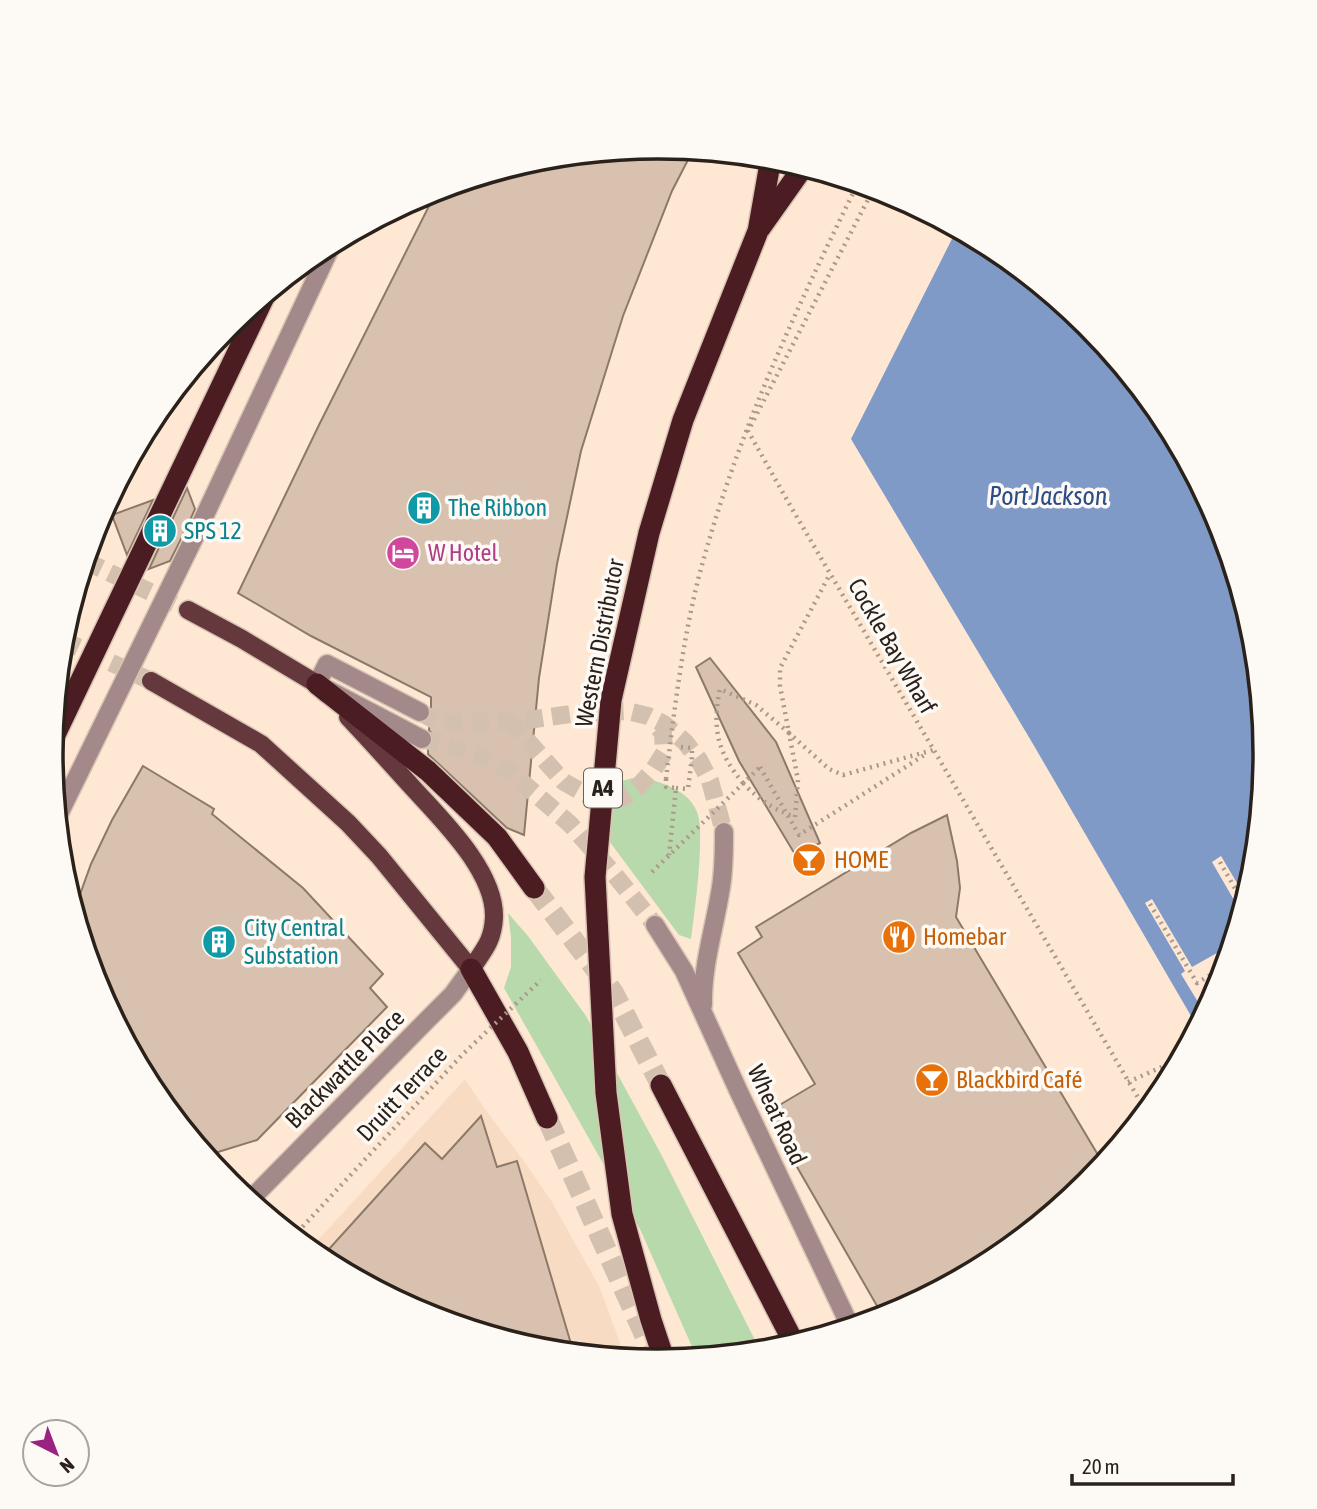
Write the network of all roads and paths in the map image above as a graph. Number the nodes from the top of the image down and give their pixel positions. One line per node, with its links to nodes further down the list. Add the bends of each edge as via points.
1 (769, 169): 5 (highway, Western Distributor / A4)
2 (797, 175): 5 (highway)
3 (854, 192): 19 (path, bridge, via 789,326 742,442 698,580 684,646 666,787)
4 (869, 198): 8 (path, Cockle Bay Wharf, via 748,431)
5 (758, 231): 42 (highway, Western Distributor / A4, bridge, via 683,420 649,533 611,701 595,877 606,1093 622,1214)
6 (324, 262): 20 (lane, bridge)
7 (254, 318): 13 (highway, bridge)
8 (830, 574): 14 (path, via 780,668); 17 (path, Cockle Bay Wharf)
9 (188, 610): 11 (main road)
10 (151, 681): 29 (main road, via 261,744 379,856)
11 (317, 684): 12 (lane, via 327,664); 15 (lane); 25 (highway, via 428,771 498,837); 29 (main road, via 477,864 494,914 490,942)
12 (420, 712)
13 (64, 716)
14 (789, 733): 17 (path, via 829,769 843,775); 18 (path, bridge, via 798,780 795,817 757,799); 18 (path, via 756,705 720,689 715,711 719,739 730,768)
15 (422, 739)
16 (681, 747): 19 (path, bridge, via 692,748 692,757 688,789)
17 (933, 750): 18 (path, bridge, via 799,835 760,767); 34 (path, Cockle Bay Wharf)
18 (743, 783): 22 (path, bridge)
19 (677, 788): 22 (path)
20 (65, 802)
21 (724, 832): 32 (lane, via 721,886 702,984)
22 (669, 855): 24 (path, bridge)
23 (1220, 862): 26 (path)
24 (652, 872)
25 (534, 888)
26 (1238, 893)
27 (1150, 904): 30 (path, via 1197,983)
28 (655, 925): 32 (lane, Wheat Road)
29 (471, 969): 37 (highway, via 518,1052); 38 (lane, Blackwattle Place, via 453,993)
30 (1212, 974)
31 (541, 979): 39 (path, Druitt Terrace, bridge, via 462,1055)
32 (703, 1011): 40 (lane, Wheat Road)
33 (1166, 1065): 34 (path)
34 (1128, 1082): 36 (path, Cockle Bay Wharf)
35 (662, 1085): 41 (highway)
36 (1141, 1103)
37 (547, 1118)
38 (256, 1193)
39 (300, 1230)
40 (847, 1319)
41 (790, 1335)
42 (661, 1350)

